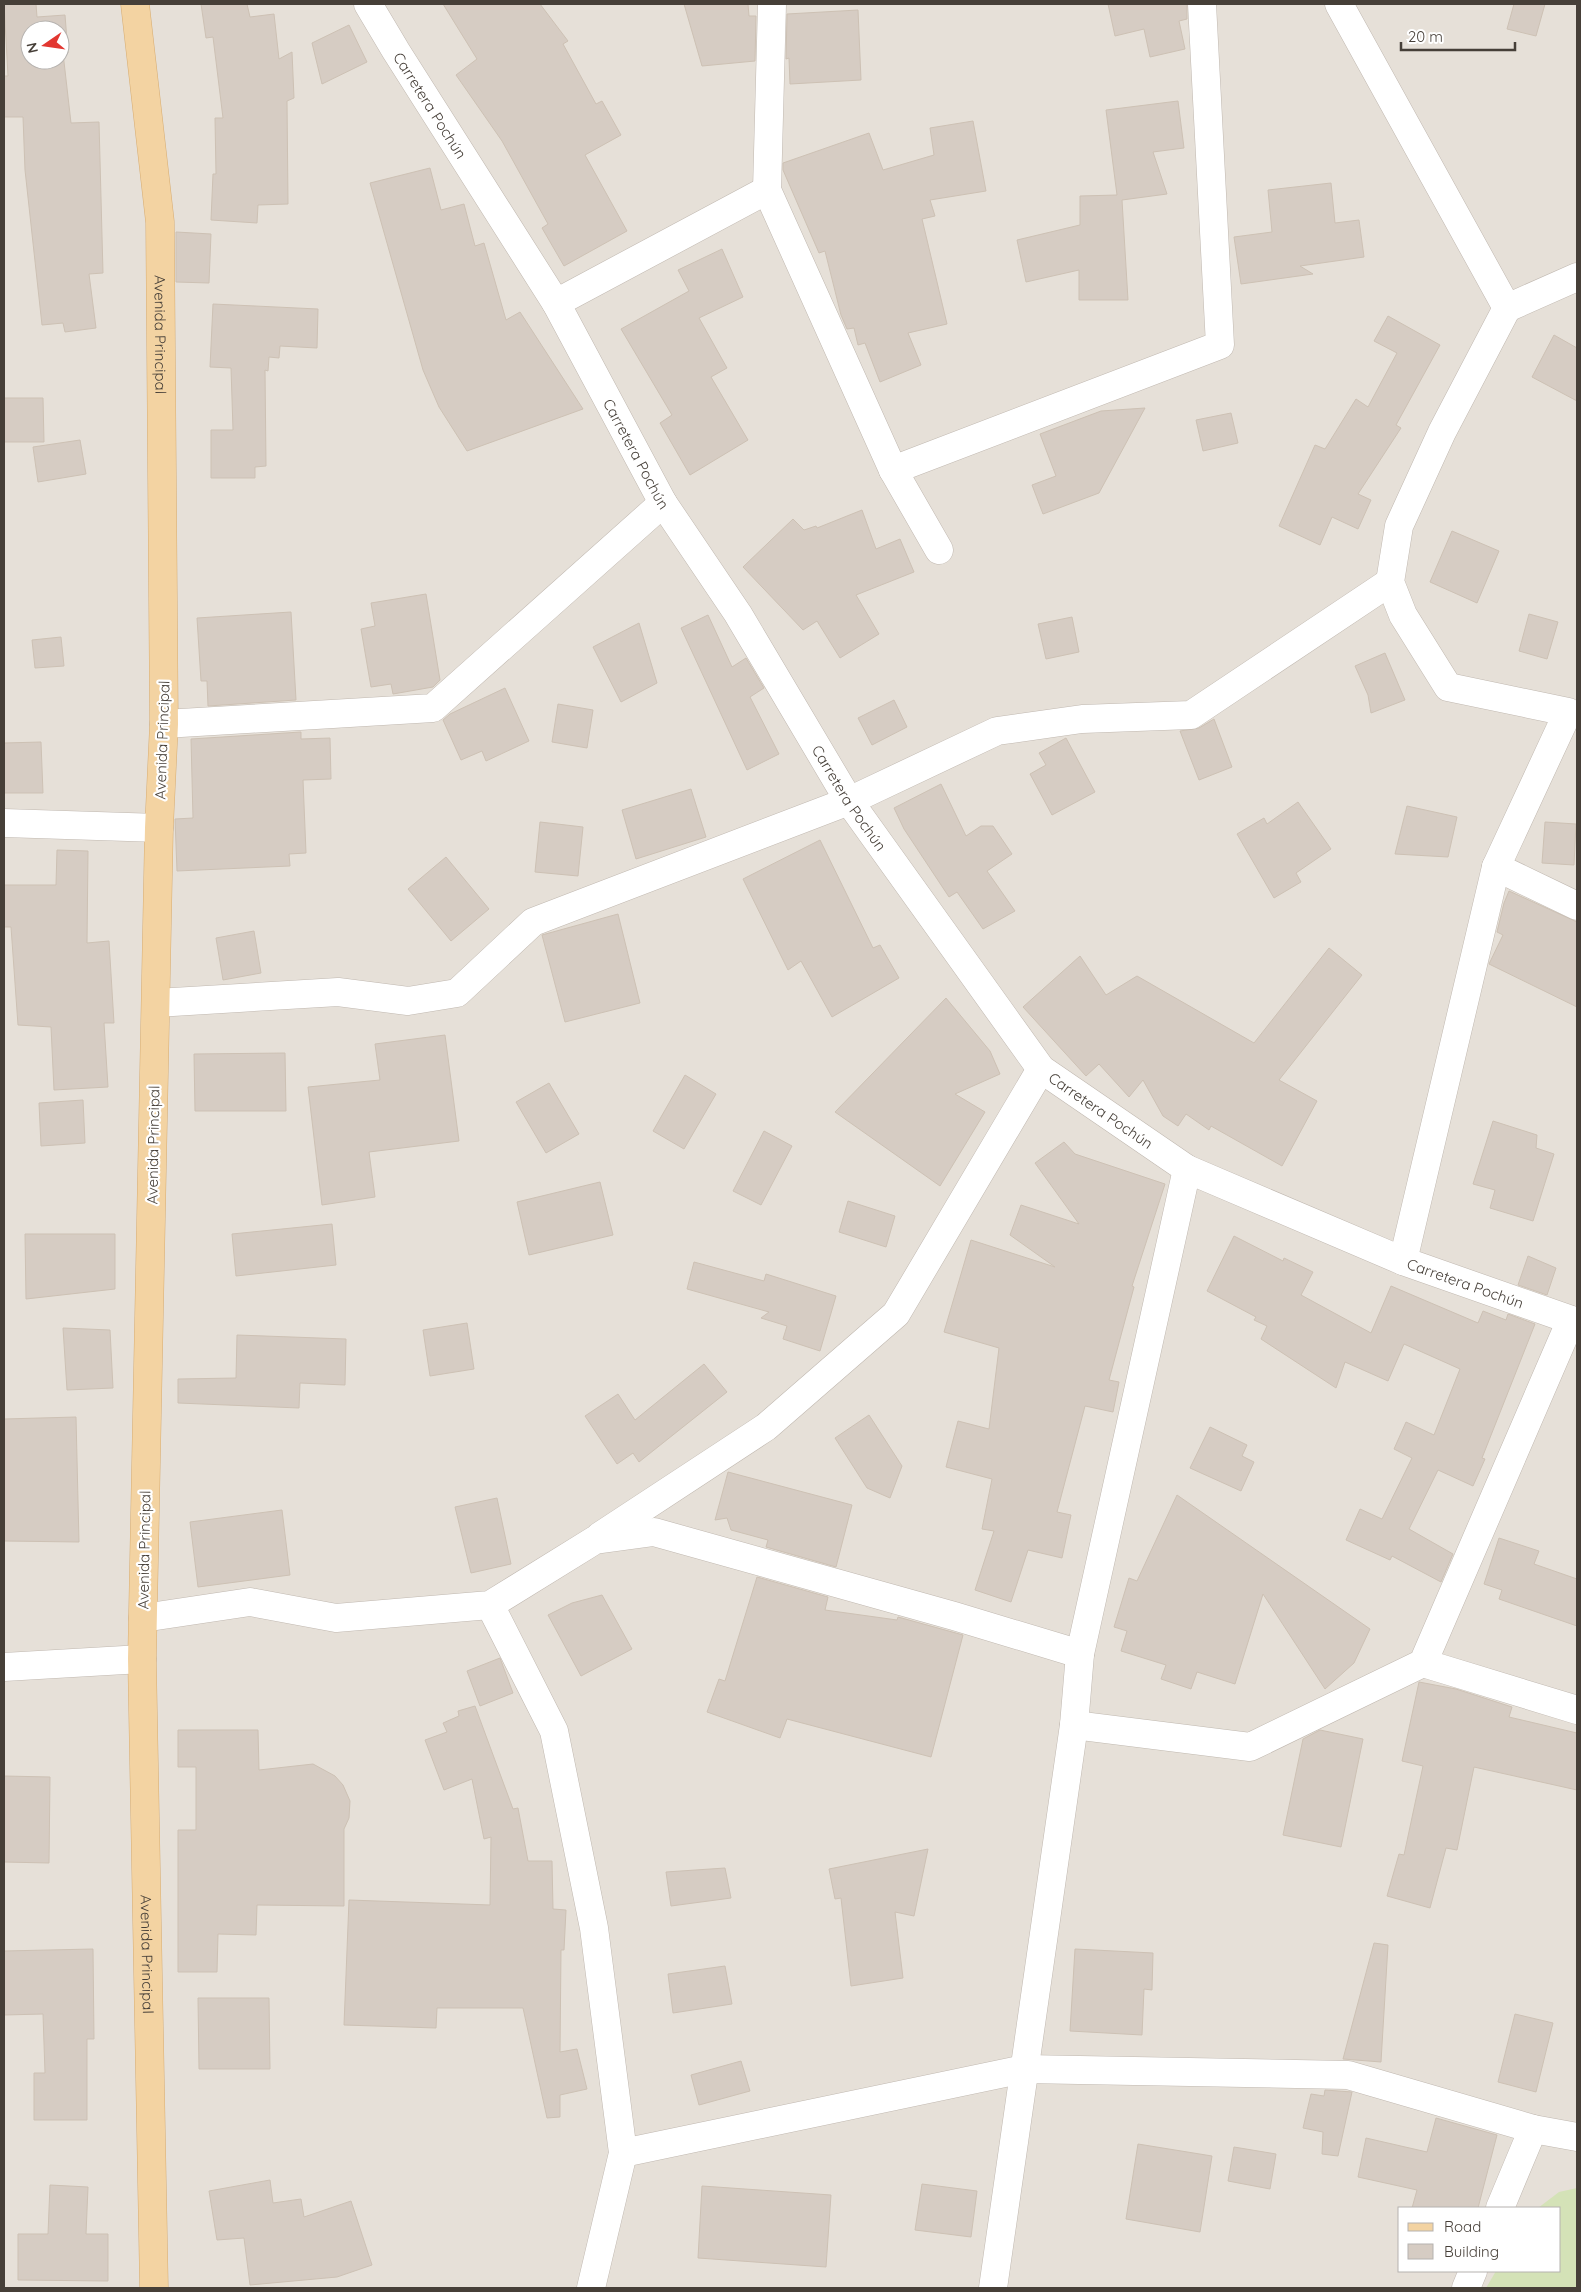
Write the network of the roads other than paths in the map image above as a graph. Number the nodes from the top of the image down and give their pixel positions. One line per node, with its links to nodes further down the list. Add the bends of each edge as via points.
1 (135, 4): 15 (main road, Avenida Principal, via 160,222)
2 (368, 4): 8 (street, Carretera Pochún)
3 (772, 4): 6 (street)
4 (1202, 4): 10 (street, via 1220,345)
5 (1339, 4): 9 (street)
6 (767, 190): 8 (street); 10 (street)
7 (1572, 287): 9 (street)
8 (556, 303): 11 (street, Carretera Pochún)
9 (1507, 308): 13 (street, via 1442,432 1400,526)
10 (893, 470): 12 (street)
11 (662, 503): 15 (street, via 433,708); 16 (street, Carretera Pochún, via 738,614)
12 (940, 550)
13 (1390, 582): 14 (street, via 1403,615 1448,687); 16 (street, via 1191,715 1082,719 997,731)
14 (1572, 713): 19 (street)
15 (164, 724): 18 (main road, Avenida Principal)
16 (850, 801): 21 (street, via 533,922 457,993 408,1001 338,992); 22 (street, Carretera Pochún)
17 (4, 823): 18 (street)
18 (159, 828): 21 (main road, Avenida Principal)
19 (1496, 867): 20 (street); 24 (street)
20 (1577, 906)
21 (156, 1002): 28 (main road, Avenida Principal)
22 (1041, 1069): 23 (street, Carretera Pochún); 26 (street, via 896,1314 766,1427)
23 (1187, 1169): 24 (street, Carretera Pochún); 29 (street)
24 (1403, 1261): 25 (street, Carretera Pochún)
25 (1574, 1321): 31 (street)
26 (595, 1540): 27 (street); 29 (street, via 654,1532)
27 (490, 1606): 28 (street, via 336,1618 250,1602); 38 (street, via 554,1731 594,1928)
28 (143, 1618): 30 (main road, Avenida Principal)
29 (1080, 1654): 34 (street)
30 (142, 1660): 32 (street); 41 (main road, Avenida Principal)
31 (1423, 1663): 33 (street); 34 (street, via 1250,1747)
32 (4, 1667)
33 (1577, 1710)
34 (1074, 1725): 35 (street)
35 (1024, 2069): 36 (street, via 1348,2075); 38 (street); 43 (street)
36 (1533, 2129): 37 (street); 39 (street)
37 (1577, 2137)
38 (623, 2153): 42 (street)
39 (1500, 2207)
40 (1473, 2272): 44 (street)
41 (154, 2288)
42 (591, 2288)
43 (993, 2288)
44 (1466, 2288)

